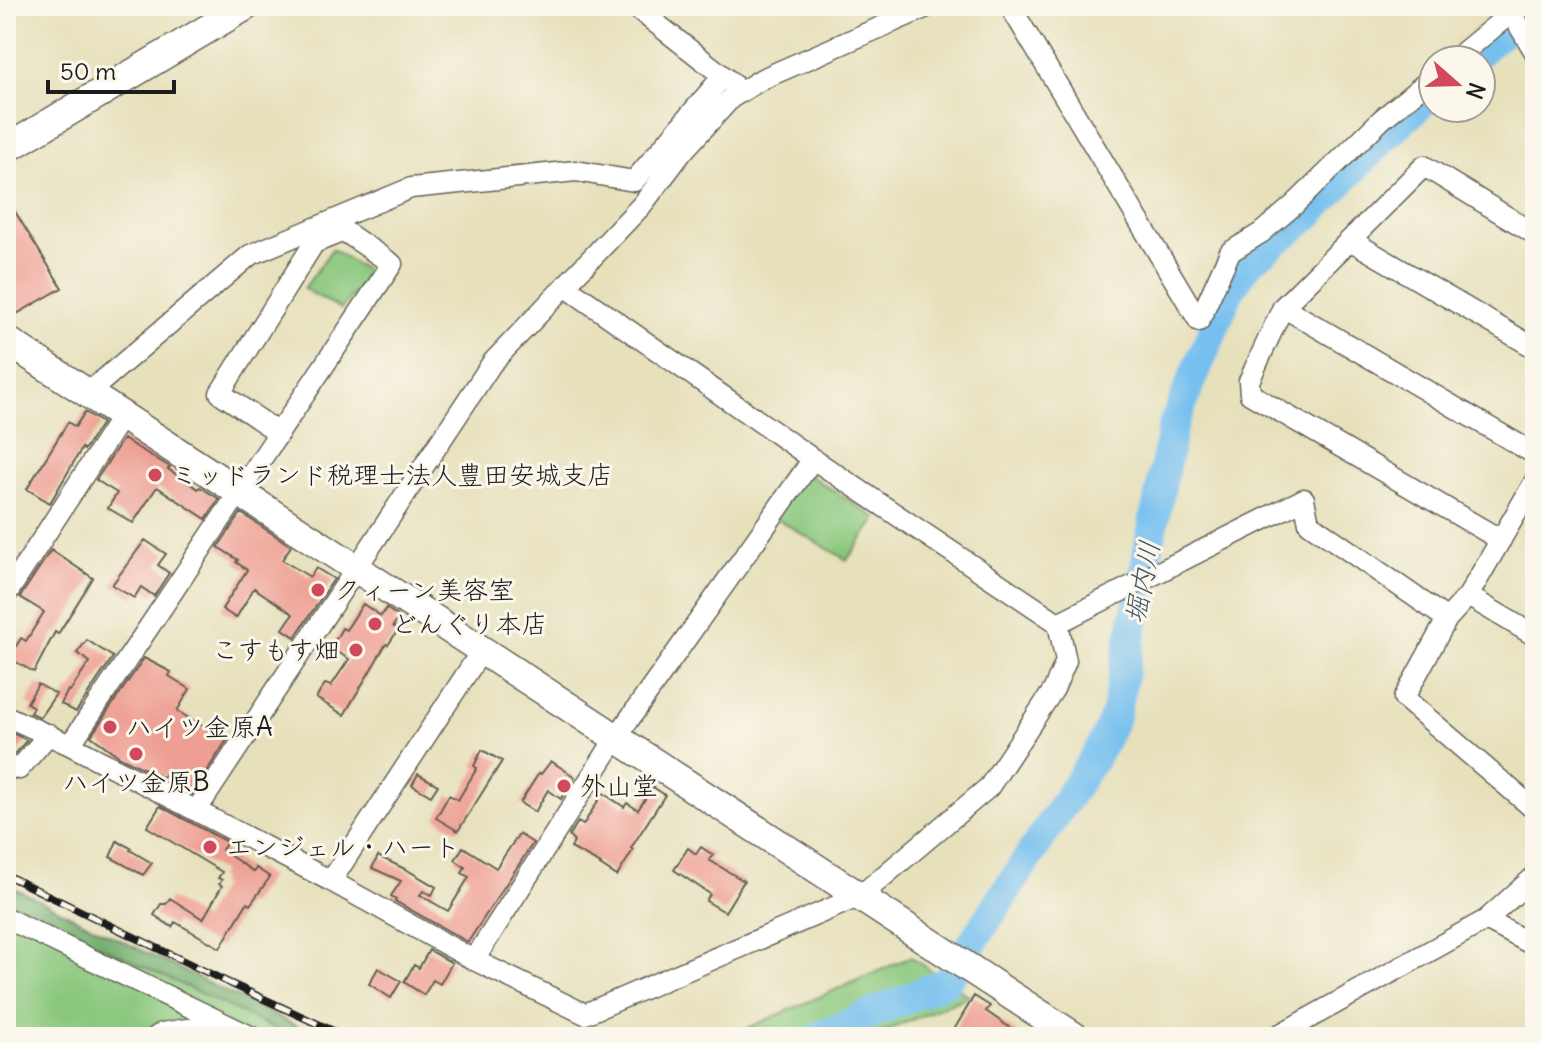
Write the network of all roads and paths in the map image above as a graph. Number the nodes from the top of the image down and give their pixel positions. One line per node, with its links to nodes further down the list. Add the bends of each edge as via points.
1 (246, 6): 12 (street)
2 (634, 6): 9 (street)
3 (929, 6): 11 (street)
4 (1010, 6): 10 (street, via 1199,321 1230,252 1294,205)
5 (1509, 9): 6 (street); 7 (street)
6 (1529, 26): 8 (street)
7 (1471, 44)
8 (1535, 52)
9 (723, 76): 11 (street); 19 (street, via 634,181 576,171 411,188 250,255)
10 (1417, 90)
11 (741, 91): 15 (street)
12 (6, 149)
13 (1535, 234): 14 (street, via 1424,166)
14 (1350, 240): 16 (street); 18 (street)
15 (565, 286): 23 (street); 27 (street, via 492,363)
16 (1283, 307): 22 (street); 26 (street, via 1249,381 1250,394)
17 (8, 346): 19 (street)
18 (1535, 348)
19 (88, 393): 20 (street)
20 (122, 416): 25 (street); 28 (street)
21 (279, 433): 21 (street, via 392,264 344,231 314,243 220,393); 25 (street)
22 (1535, 454)
23 (813, 459): 31 (street); 36 (street)
24 (1535, 481): 26 (street)
25 (240, 490): 27 (street); 37 (street)
26 (1501, 540): 29 (street)
27 (356, 567): 33 (street); 40 (street)
28 (6, 595)
29 (1468, 596): 30 (street); 32 (street)
30 (1447, 619): 31 (street, via 1309,523 1304,499); 39 (street, via 1404,698)
31 (1058, 623): 43 (street, via 1066,661 1054,689 989,787)
32 (1535, 636)
33 (482, 650): 36 (street); 42 (street)
34 (6, 716): 35 (street)
35 (49, 734): 37 (street); 38 (street, via 19,769)
36 (616, 738): 43 (street); 47 (street)
37 (70, 745): 40 (street)
38 (6, 765)
39 (1535, 810)
40 (196, 811): 42 (street)
41 (1535, 876): 45 (street)
42 (331, 881): 47 (street)
43 (860, 896): 47 (street, via 585,1014); 51 (street)
44 (6, 918): 48 (street)
45 (1486, 920): 46 (street); 52 (street)
46 (1535, 946)
47 (474, 960)
48 (206, 1015): 49 (street, via 200,1027); 50 (street)
49 (156, 1037)
50 (252, 1037)
51 (1075, 1037)
52 (1275, 1037)

